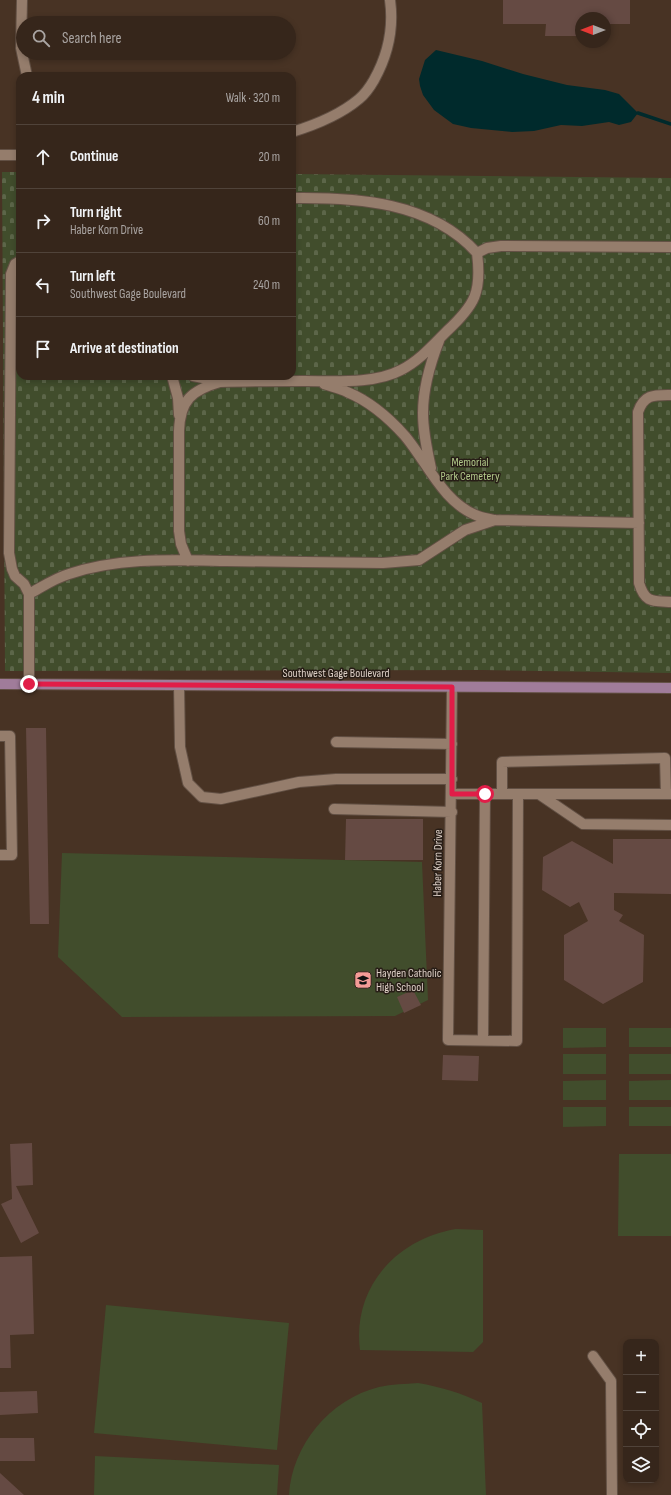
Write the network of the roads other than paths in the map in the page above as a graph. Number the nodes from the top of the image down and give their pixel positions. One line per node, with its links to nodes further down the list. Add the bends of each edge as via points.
1 (22, 0): 3 (street)
2 (390, 0): 6 (street, via 392,24 388,46 381,68 365,92 359,99 331,116)
3 (22, 16)
4 (24, 60): 5 (street)
5 (26, 72)
6 (296, 130)
7 (0, 155): 8 (street)
8 (16, 155)
9 (296, 198): 11 (street, via 382,203 406,209 455,233)
10 (671, 247): 11 (street, via 501,246)
11 (477, 253): 13 (street, via 478,286 473,302 464,315)
12 (16, 263): 24 (street, via 11,274 9,553 15,576 24,584)
13 (440, 338): 16 (street, via 420,358 402,370 382,378); 20 (street, via 431,363 423,413 425,440)
14 (173, 380): 19 (street)
15 (211, 380): 17 (street)
16 (314, 381): 17 (street); 20 (street, via 346,391 367,402 404,436)
17 (220, 382): 19 (street, via 204,386 192,394 184,406)
18 (671, 395): 22 (street, via 647,398 641,403 638,412)
19 (180, 419): 23 (street, via 179,531)
20 (432, 472): 21 (street, via 449,496 461,507 477,516)
21 (495, 520): 22 (street); 23 (street, via 465,530 419,560 409,562)
22 (639, 523): 25 (street, via 639,583 642,593 653,602)
23 (188, 561): 24 (street, via 130,562 101,566 49,582)
24 (29, 594): 27 (street)
25 (671, 602)
26 (0, 684): 27 (main road, Southwest Gage Boulevard)
27 (29, 684): 28 (main road, Southwest Gage Boulevard)
28 (179, 685): 29 (main road, Southwest Gage Boulevard); 34 (street, via 180,748 188,783 202,797 221,799 299,782 336,779)
29 (452, 687): 30 (main road, Southwest Gage Boulevard); 33 (street, Haber Korn Drive)
30 (671, 688)
31 (0, 736): 44 (street, via 10,736 12,855)
32 (336, 742): 33 (street)
33 (452, 744): 34 (street, Haber Korn Drive)
34 (452, 779): 35 (street, Haber Korn Drive)
35 (452, 794): 36 (street); 42 (street, Haber Korn Drive)
36 (485, 794): 37 (street); 45 (street)
37 (502, 794): 38 (street); 40 (street, via 502,762 665,758)
38 (518, 794): 39 (street); 45 (street, via 517,1041)
39 (539, 794): 40 (street); 43 (street, via 583,824)
40 (669, 794)
41 (334, 809): 42 (street)
42 (452, 812): 45 (street, Haber Korn Drive, via 448,1040)
43 (671, 825)
44 (0, 855)
45 (483, 1040)
46 (593, 1356): 47 (street, via 611,1381)
47 (612, 1495)

